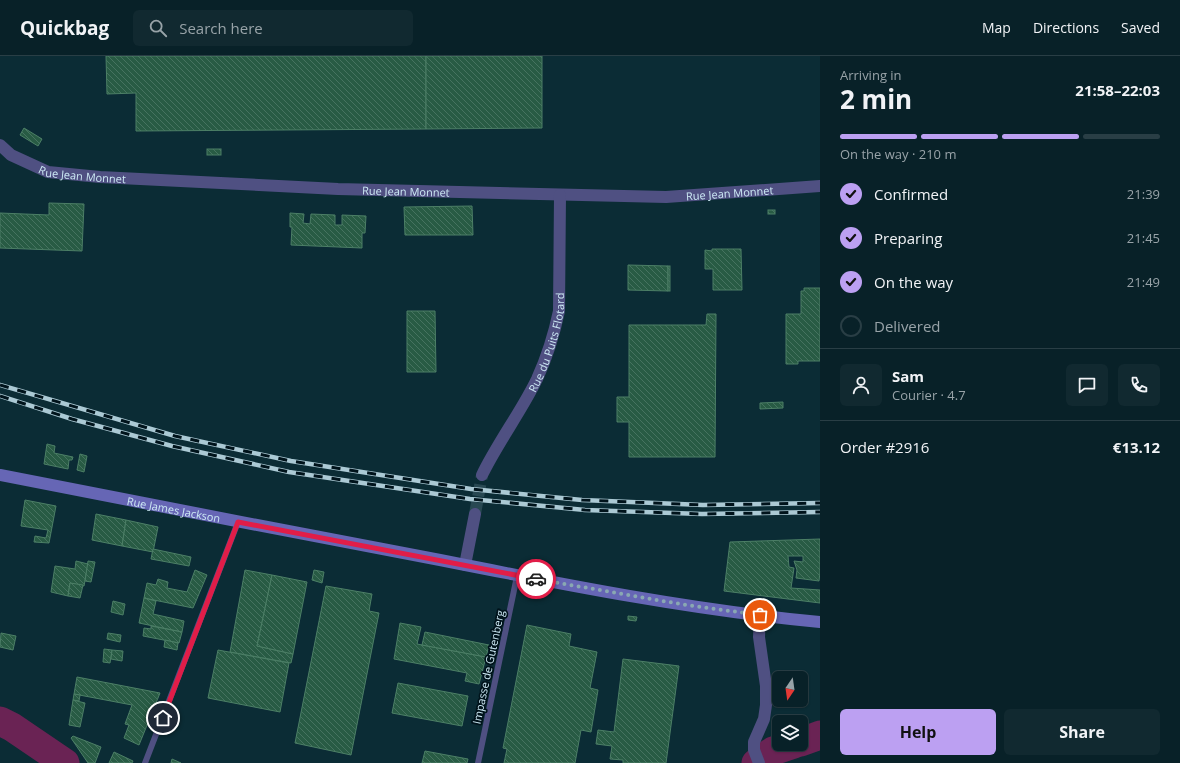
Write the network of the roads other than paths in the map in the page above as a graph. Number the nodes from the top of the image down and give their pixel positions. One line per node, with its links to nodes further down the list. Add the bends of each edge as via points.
1 (0, 145): 3 (street, Rue Jean Monnet, via 11,155 48,172 100,177 338,189)
2 (820, 186): 3 (street, Rue Jean Monnet, via 666,197)
3 (560, 195): 5 (street, Rue du Puits Flotard, via 559,311 556,329 537,379)
4 (0, 475): 7 (main road, Rue James Jackson)
5 (482, 475)
6 (475, 514): 8 (street)
7 (238, 522): 8 (main road, Rue James Jackson); 12 (lane)
8 (465, 565): 9 (main road, Rue James Jackson)
9 (517, 576): 10 (main road, Rue James Jackson); 13 (lane, Impasse de Gutenberg)
10 (760, 615): 11 (main road, Rue James Jackson); 14 (street, via 766,705 764,718 754,742)
11 (820, 622)
12 (145, 763)
13 (478, 763)
14 (759, 763)

